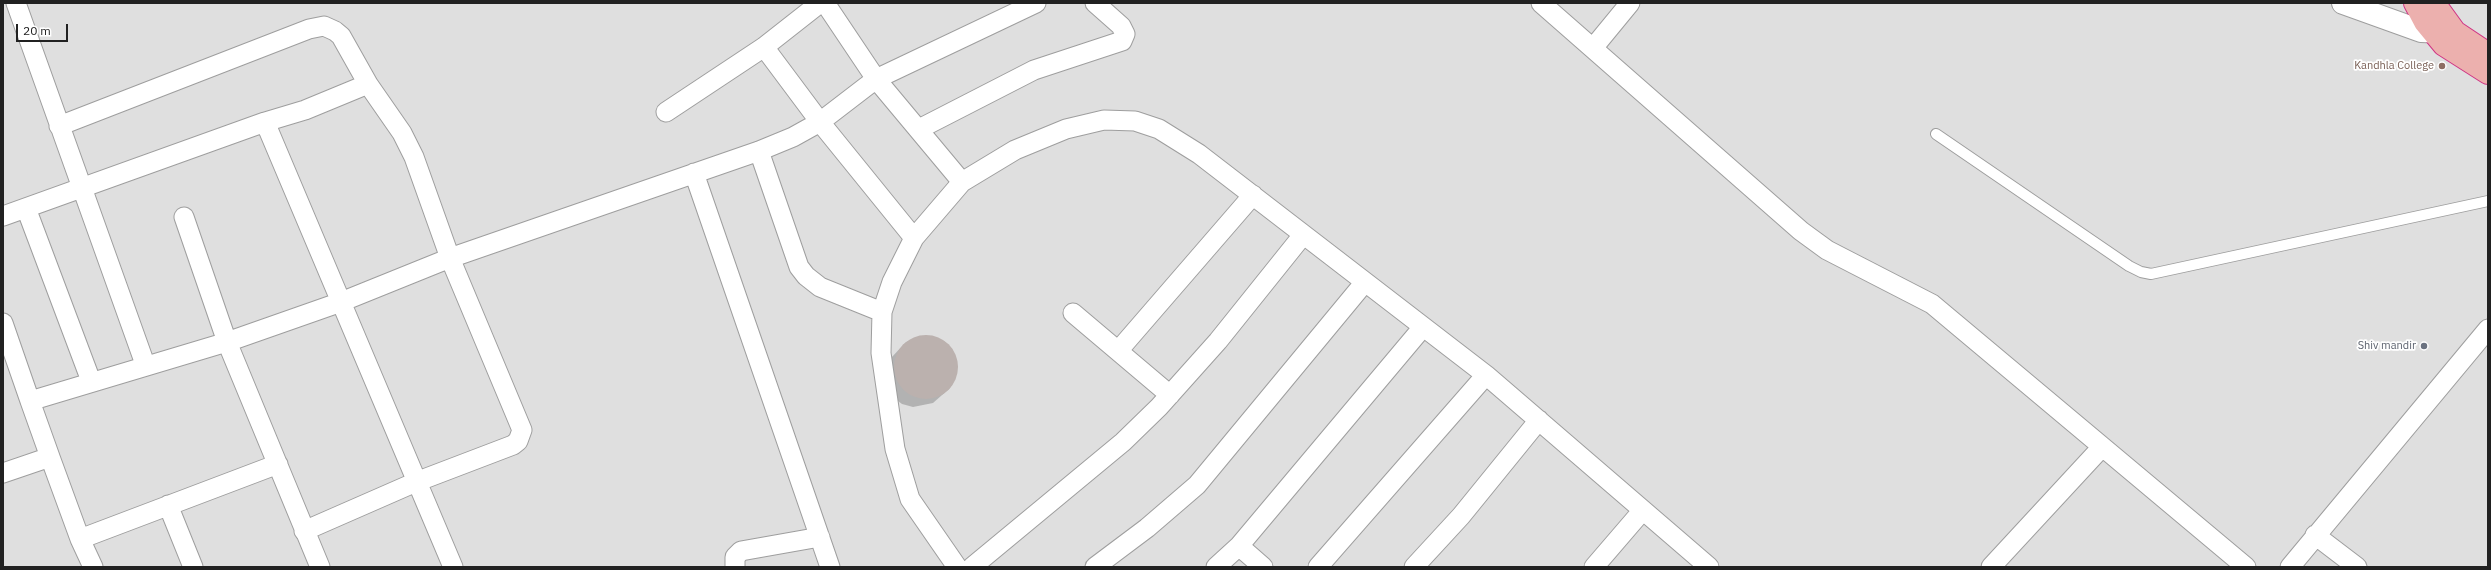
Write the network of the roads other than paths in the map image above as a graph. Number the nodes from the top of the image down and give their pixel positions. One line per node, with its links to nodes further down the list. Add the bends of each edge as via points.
1 (16, 3): 22 (street)
2 (820, 3): 13 (street)
3 (825, 3): 17 (street)
4 (1036, 3): 17 (street)
5 (1095, 3): 23 (street, via 1121,26 1124,34 1122,41 1034,70)
6 (1541, 3): 14 (street)
7 (1630, 3): 14 (street)
8 (2344, 3): 11 (street, via 2421,31)
9 (2415, 3): 11 (highway)
10 (2434, 3): 12 (highway)
11 (2433, 32): 12 (street); 16 (highway, via 2444,45)
12 (2455, 32): 15 (highway)
13 (764, 47): 19 (street); 21 (street)
14 (1593, 48): 52 (street, via 1801,231 1827,250 1932,304)
15 (2488, 54)
16 (2488, 73)
17 (876, 79): 21 (street); 23 (street)
18 (368, 84): 20 (street, via 305,110); 22 (street, via 341,36 324,26 309,29); 36 (street, via 402,133 414,157)
19 (666, 112)
20 (265, 122): 28 (street); 38 (street)
21 (820, 122): 25 (street, via 793,138); 35 (street)
22 (59, 126): 28 (street)
23 (919, 130): 27 (street)
24 (1936, 134): 30 (lane, via 2129,266 2151,274)
25 (759, 152): 26 (street); 39 (street, via 799,267 820,287)
26 (694, 173): 36 (street); 61 (street)
27 (962, 182): 29 (street, via 1015,150 1066,129 1104,120 1135,121 1159,129 1199,154); 35 (street)
28 (82, 188): 31 (street); 46 (street)
29 (1252, 195): 34 (street); 45 (street)
30 (2488, 201)
31 (26, 208): 32 (street); 48 (street)
32 (3, 216)
33 (184, 217): 44 (street)
34 (1303, 235): 37 (street); 49 (street, via 1218,341)
35 (914, 238): 39 (street, via 892,282)
36 (450, 258): 38 (street); 56 (street, via 522,430 518,441 513,445)
37 (1365, 282): 42 (street); 72 (street, via 1197,484 1147,528)
38 (341, 302): 44 (street); 56 (street)
39 (882, 312): 70 (street, via 881,353 895,449 910,499)
40 (1073, 314): 45 (street)
41 (3, 323): 50 (street)
42 (1423, 327): 47 (street); 63 (street)
43 (2488, 329): 60 (street)
44 (227, 342): 46 (street); 54 (street)
45 (1118, 351): 49 (street)
46 (145, 364): 48 (street)
47 (1486, 375): 51 (street); 75 (street)
48 (91, 381): 50 (street)
49 (1170, 395): 71 (street, via 1123,442)
50 (30, 401): 53 (street)
51 (1539, 420): 58 (street); 76 (street, via 1461,516)
52 (2102, 447): 79 (street); 80 (street)
53 (50, 457): 55 (street); 62 (street)
54 (278, 464): 57 (street); 59 (street)
55 (3, 473)
56 (416, 482): 59 (street); 67 (street)
57 (168, 506): 62 (street); 65 (street)
58 (1643, 510): 77 (street); 78 (street)
59 (304, 531): 66 (street)
60 (2315, 535): 81 (street); 82 (street)
61 (820, 537): 68 (street, via 741,551 735,557); 69 (street)
62 (80, 539): 64 (street)
63 (1239, 546): 73 (street); 74 (street)
64 (93, 567)
65 (192, 567)
66 (320, 567)
67 (453, 567)
68 (735, 567)
69 (830, 567)
70 (957, 567)
71 (972, 567)
72 (1095, 567)
73 (1216, 567)
74 (1263, 567)
75 (1318, 567)
76 (1414, 567)
77 (1594, 567)
78 (1709, 567)
79 (1990, 567)
80 (2246, 567)
81 (2290, 567)
82 (2357, 567)

